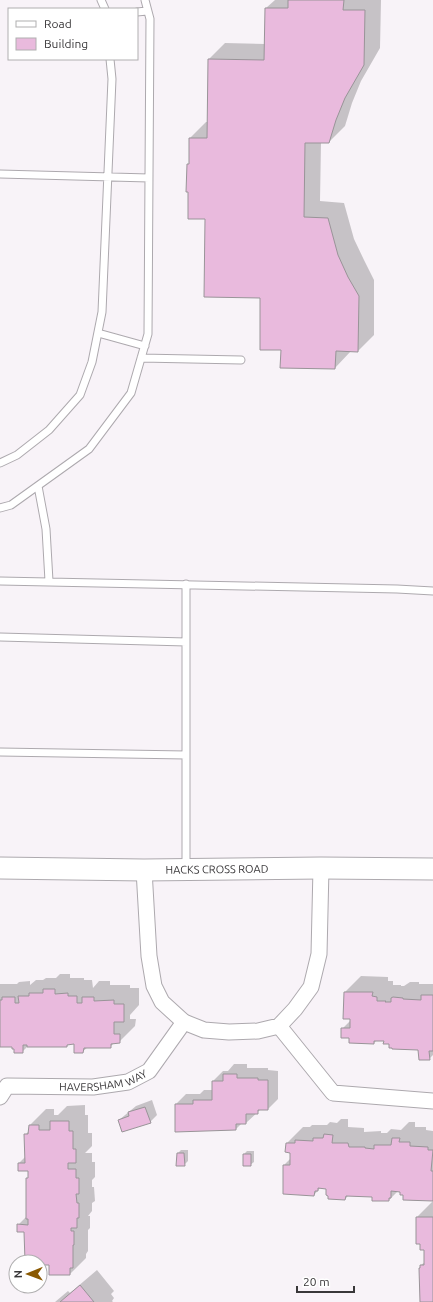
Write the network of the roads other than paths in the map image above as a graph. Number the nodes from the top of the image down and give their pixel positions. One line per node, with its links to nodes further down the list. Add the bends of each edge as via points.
1 (144, 0): 2 (lane)
2 (148, 11): 3 (lane); 7 (lane)
3 (138, 12)
4 (110, 60): 6 (lane, via 112,79)
5 (0, 174): 6 (lane)
6 (108, 177): 7 (lane); 8 (lane, via 102,312)
7 (149, 178): 9 (lane, via 148,334)
8 (98, 333): 9 (lane); 12 (lane, via 92,362 80,395 49,430 17,455)
9 (144, 346): 10 (lane)
10 (141, 358): 11 (lane); 13 (lane, via 130,393 89,449)
11 (241, 360)
12 (0, 463)
13 (38, 486): 14 (lane, via 12,505); 16 (lane, via 46,529)
14 (0, 508)
15 (0, 581): 16 (lane)
16 (49, 581): 17 (lane)
17 (186, 584): 18 (lane); 20 (lane)
18 (433, 591)
19 (0, 637): 20 (lane)
20 (186, 642): 22 (lane)
21 (0, 752): 22 (lane)
22 (186, 755): 25 (lane)
23 (0, 868): 27 (main road, HACKS CROSS ROAD)
24 (321, 868): 25 (main road, HACKS CROSS ROAD); 26 (main road, HACKS CROSS ROAD); 29 (street, via 319,954 311,987)
25 (186, 869): 27 (main road, HACKS CROSS ROAD)
26 (433, 869)
27 (144, 870): 28 (street, via 149,956 154,986 162,1002)
28 (184, 1022): 29 (street, via 204,1030 229,1032 258,1031); 30 (street, HAVERSHAM WAY, via 149,1071 128,1082 93,1087 7,1086)
29 (279, 1026): 31 (street, via 333,1093)
30 (0, 1097)
31 (433, 1101)

